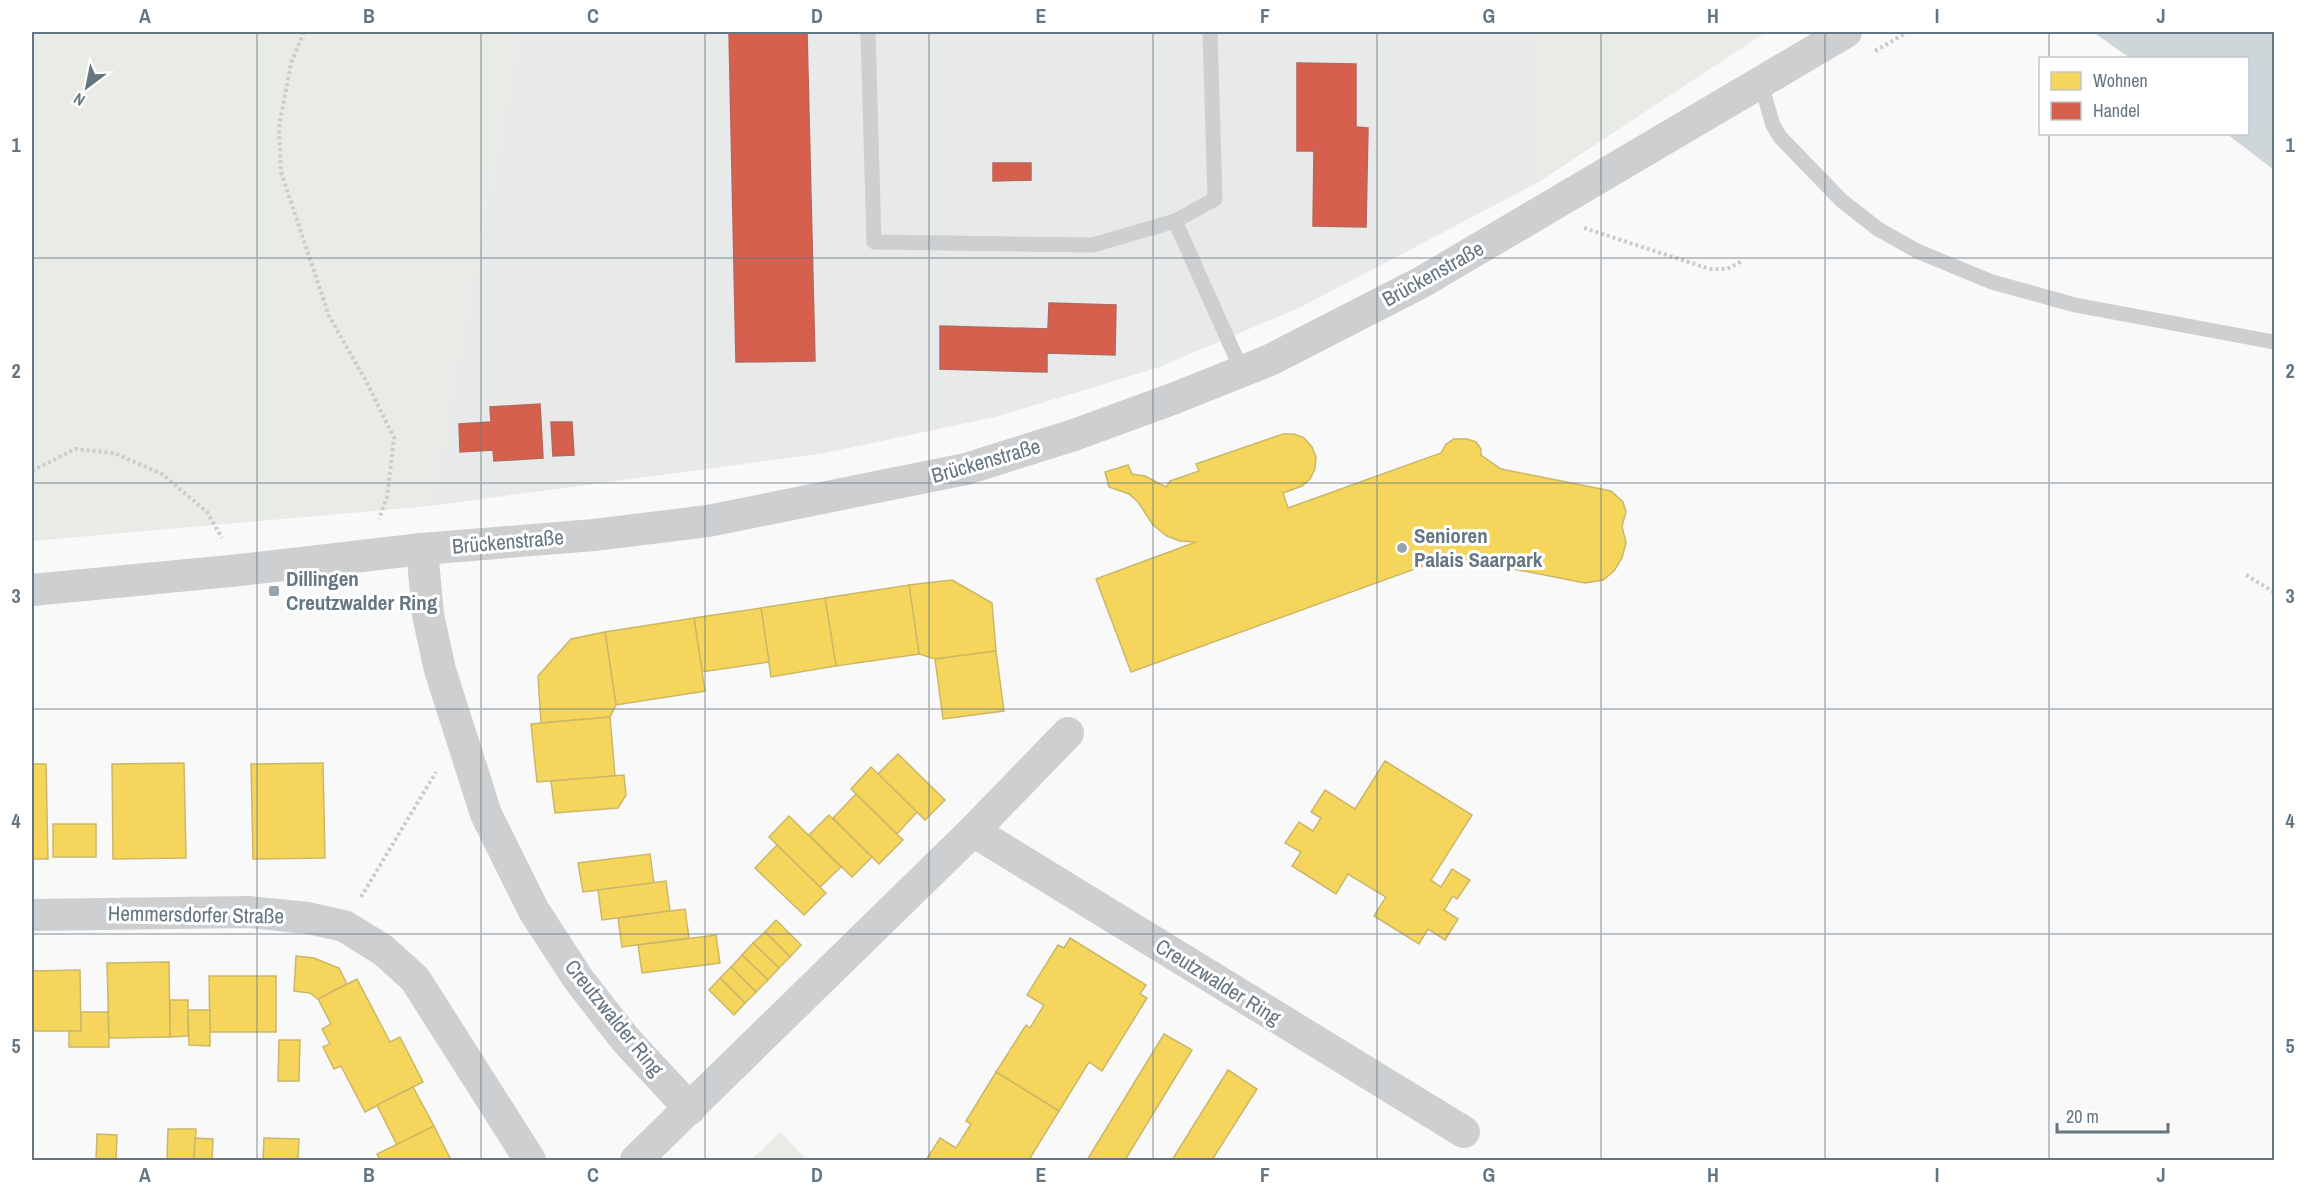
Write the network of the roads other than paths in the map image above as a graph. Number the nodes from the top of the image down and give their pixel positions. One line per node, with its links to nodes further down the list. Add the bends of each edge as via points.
1 (868, 32): 5 (lane, via 874,242 1093,245)
2 (1210, 32): 5 (lane, via 1215,199)
3 (1846, 32): 4 (street, Brückenstraße)
4 (1760, 81): 6 (lane, via 1780,136 1842,201 1878,229 1917,251 1992,282 2075,305); 7 (street, Brückenstraße, via 1422,282)
5 (1175, 221): 7 (lane)
6 (2274, 342)
7 (1242, 371): 8 (street, Brückenstraße, via 1074,435 966,469 708,521)
8 (422, 549): 9 (street, Brückenstraße); 13 (street, Creutzwalder Ring, via 428,615 440,670 486,814 534,911 579,980 618,1031)
9 (32, 590)
10 (1068, 733): 11 (street)
11 (973, 831): 13 (street); 14 (street, Creutzwalder Ring)
12 (32, 915): 15 (street, Hemmersdorfer Straße, via 249,912 344,926 383,950 415,980)
13 (690, 1109): 16 (street)
14 (1464, 1132)
15 (530, 1161)
16 (636, 1161)

